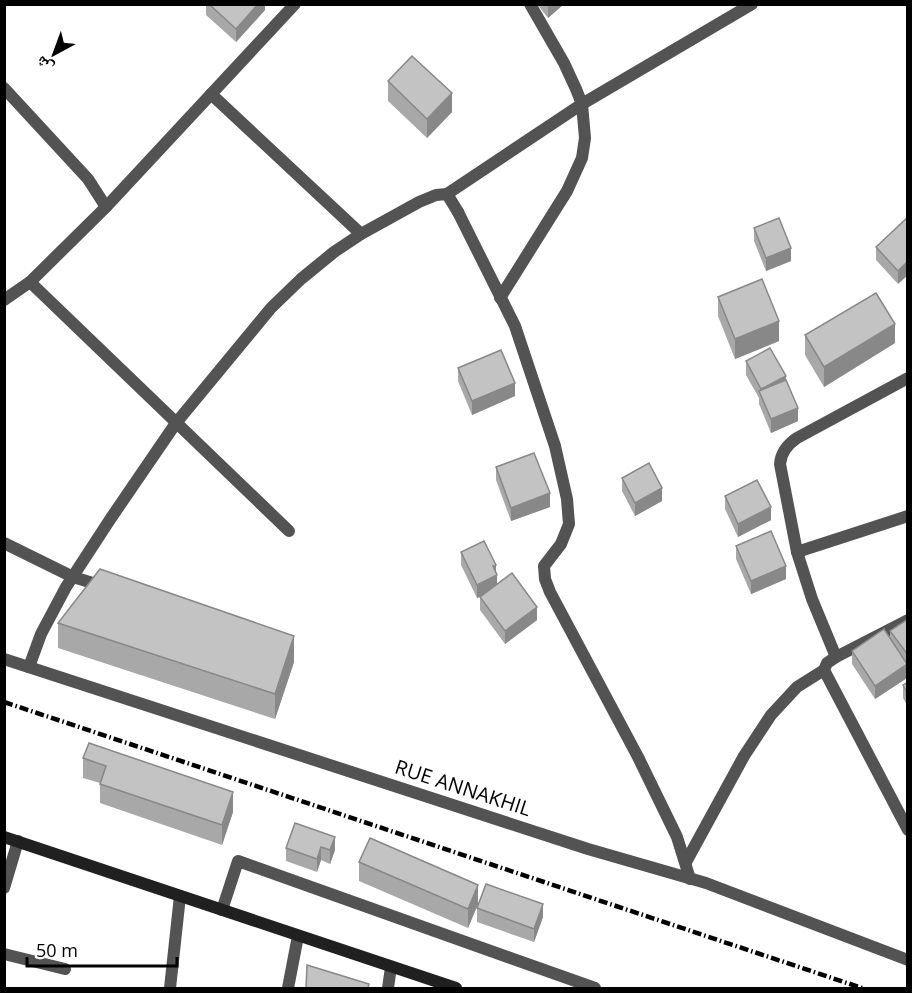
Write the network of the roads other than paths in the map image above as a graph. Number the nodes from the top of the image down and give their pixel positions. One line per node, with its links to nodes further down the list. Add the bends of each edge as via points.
1 (295, 4): 5 (street)
2 (530, 4): 6 (street)
3 (752, 4): 6 (street)
4 (4, 88): 8 (street, via 88,179)
5 (212, 94): 8 (street); 9 (street)
6 (582, 104): 7 (street); 11 (street, via 582,159 567,191)
7 (447, 194): 9 (street, via 419,202); 11 (street)
8 (106, 207): 10 (street)
9 (361, 234): 14 (street, via 301,279 271,308)
10 (30, 282): 12 (street); 14 (street)
11 (500, 298): 29 (street, via 515,326 536,386 567,499 569,524 561,544 544,567 545,579 638,757)
12 (4, 300)
13 (908, 378): 18 (street, via 797,438 786,448 780,464)
14 (176, 423): 16 (street); 19 (street)
15 (908, 516): 18 (street)
16 (289, 531)
17 (4, 543): 19 (street)
18 (797, 552): 22 (street)
19 (73, 577): 20 (street); 24 (street, via 40,634)
20 (96, 584)
21 (908, 620): 22 (street)
22 (836, 657): 25 (street)
23 (4, 658): 24 (street, RUE ANNAKHIL)
24 (28, 667): 30 (street, RUE ANNAKHIL)
25 (824, 670): 26 (street); 29 (street, via 797,687 771,715)
26 (908, 830)
27 (4, 837): 28 (main road)
28 (18, 841): 31 (street); 32 (main road)
29 (686, 862): 30 (street)
30 (690, 879): 36 (street, RUE ANNAKHIL)
31 (4, 888)
32 (180, 896): 33 (main road); 39 (street)
33 (222, 910): 34 (main road); 43 (street, via 238,861)
34 (298, 936): 37 (main road); 40 (street)
35 (4, 954): 38 (street)
36 (908, 960)
37 (391, 966): 41 (street); 42 (main road)
38 (65, 969)
39 (170, 988)
40 (288, 988)
41 (388, 988)
42 (456, 988)
43 (595, 988)

